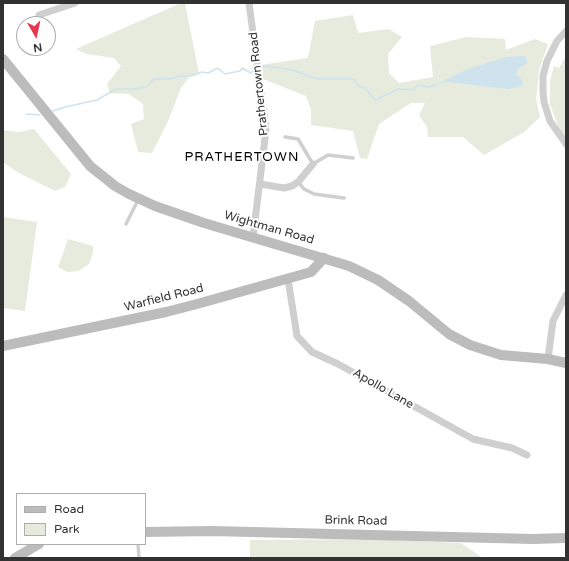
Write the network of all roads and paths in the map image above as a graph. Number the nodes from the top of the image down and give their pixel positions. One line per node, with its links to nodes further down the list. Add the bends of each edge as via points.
1 (75, 3): 3 (street)
2 (250, 3): 11 (street, Prathertown Road, via 266,130)
3 (39, 15)
4 (566, 31): 7 (street, via 557,41 547,61 543,76 543,92 550,121)
5 (3, 59): 13 (main road, Wightman Road, via 90,166 115,186)
6 (285, 137): 9 (lane, via 298,139)
7 (566, 144)
8 (353, 158): 9 (lane, via 328,155)
9 (313, 164): 10 (street)
10 (298, 182): 11 (street, via 284,188); 12 (lane, via 314,194)
11 (260, 184): 15 (street, Prathertown Road)
12 (344, 198)
13 (139, 199): 14 (lane); 15 (main road, Wightman Road, via 204,223)
14 (126, 224)
15 (252, 237): 16 (main road, Wightman Road)
16 (324, 258): 17 (main road, Warfield Road, via 311,272); 20 (main road, Wightman Road, via 349,266 378,280 449,334 470,345 501,355)
17 (288, 279): 19 (main road, Warfield Road, via 166,312); 22 (street, Apollo Lane, via 297,336 312,352 473,439 512,448)
18 (566, 295): 20 (street, via 553,321)
19 (3, 346)
20 (548, 359): 21 (main road, Wightman Road)
21 (566, 363)
22 (527, 455)
23 (146, 532): 24 (main road, Brink Road)
24 (566, 538)
25 (37, 545): 27 (main road)
26 (138, 545): 28 (lane)
27 (15, 558)
28 (139, 558)

